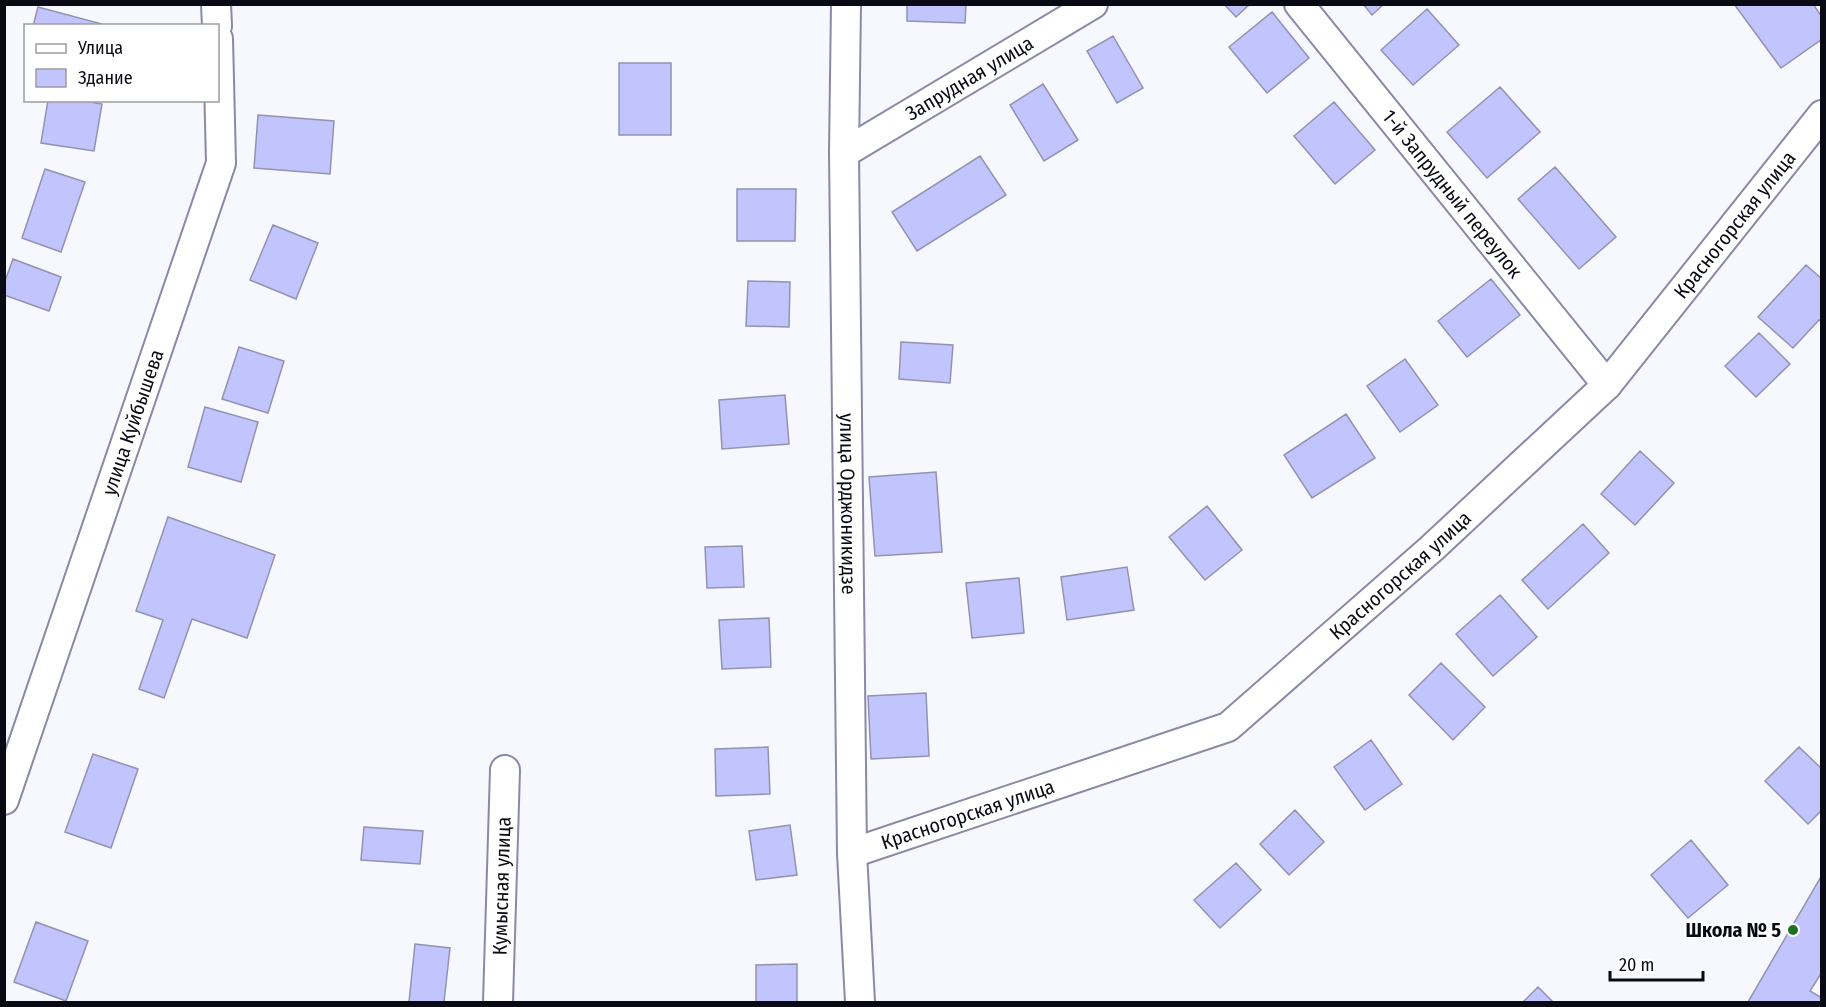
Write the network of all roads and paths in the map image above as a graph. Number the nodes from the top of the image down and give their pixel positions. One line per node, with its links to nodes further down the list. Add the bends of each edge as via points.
1 (216, 4): 5 (street)
2 (846, 4): 8 (street, улица Орджоникидзе)
3 (1093, 4): 8 (street, Запрудная улица)
4 (1299, 4): 9 (street, 1-й Запрудный переулок)
5 (217, 24)
6 (219, 80): 11 (street, улица Куйбышева, via 221,163)
7 (1821, 116): 9 (street, Красногорская улица)
8 (844, 153): 12 (street, улица Орджоникидзе)
9 (1607, 385): 12 (street, Красногорская улица, via 1431,549 1228,727)
10 (505, 770): 13 (street, Кумысная улица)
11 (4, 800)
12 (852, 853): 14 (street, улица Орджоникидзе)
13 (498, 1002)
14 (860, 1002)

